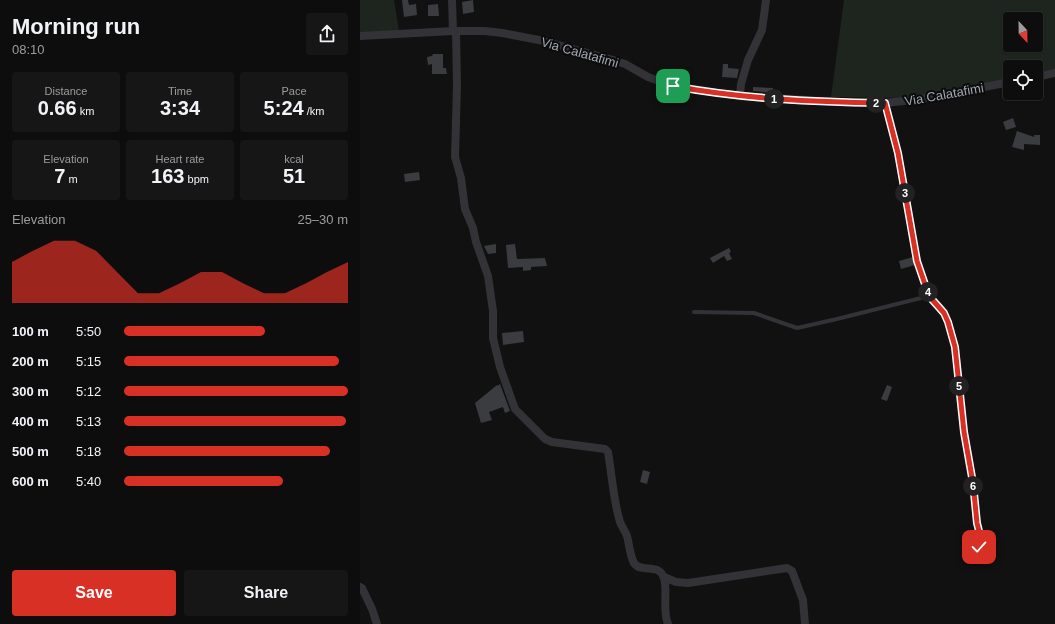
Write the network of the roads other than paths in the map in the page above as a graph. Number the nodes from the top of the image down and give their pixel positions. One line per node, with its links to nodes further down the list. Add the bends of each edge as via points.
1 (452, 0): 3 (street)
2 (766, 0): 8 (street, via 762,30 748,60)
3 (455, 31): 4 (street, Via Calatafimi); 8 (street, Via Calatafimi, via 485,31 521,36 613,60 673,86); 13 (street, via 455,157 465,209 488,276 493,311 493,338 515,409 545,439 606,448 621,523 634,562 639,567 654,568)
4 (360, 36)
5 (1055, 73): 6 (street)
6 (1043, 76)
7 (1003, 83): 9 (street, Via Calatafimi, via 922,99)
8 (740, 96): 9 (street, Via Calatafimi)
9 (885, 103): 10 (lane, via 898,153 917,261)
10 (929, 296): 11 (lane, via 797,328 754,312); 12 (lane, via 946,317 955,347 964,432 980,535 978,552)
11 (694, 312)
12 (966, 556)
13 (664, 577): 16 (street); 17 (street, via 688,583 787,568 792,571 803,600)
14 (360, 587): 15 (street, via 366,595)
15 (377, 624)
16 (668, 624)
17 (805, 624)

